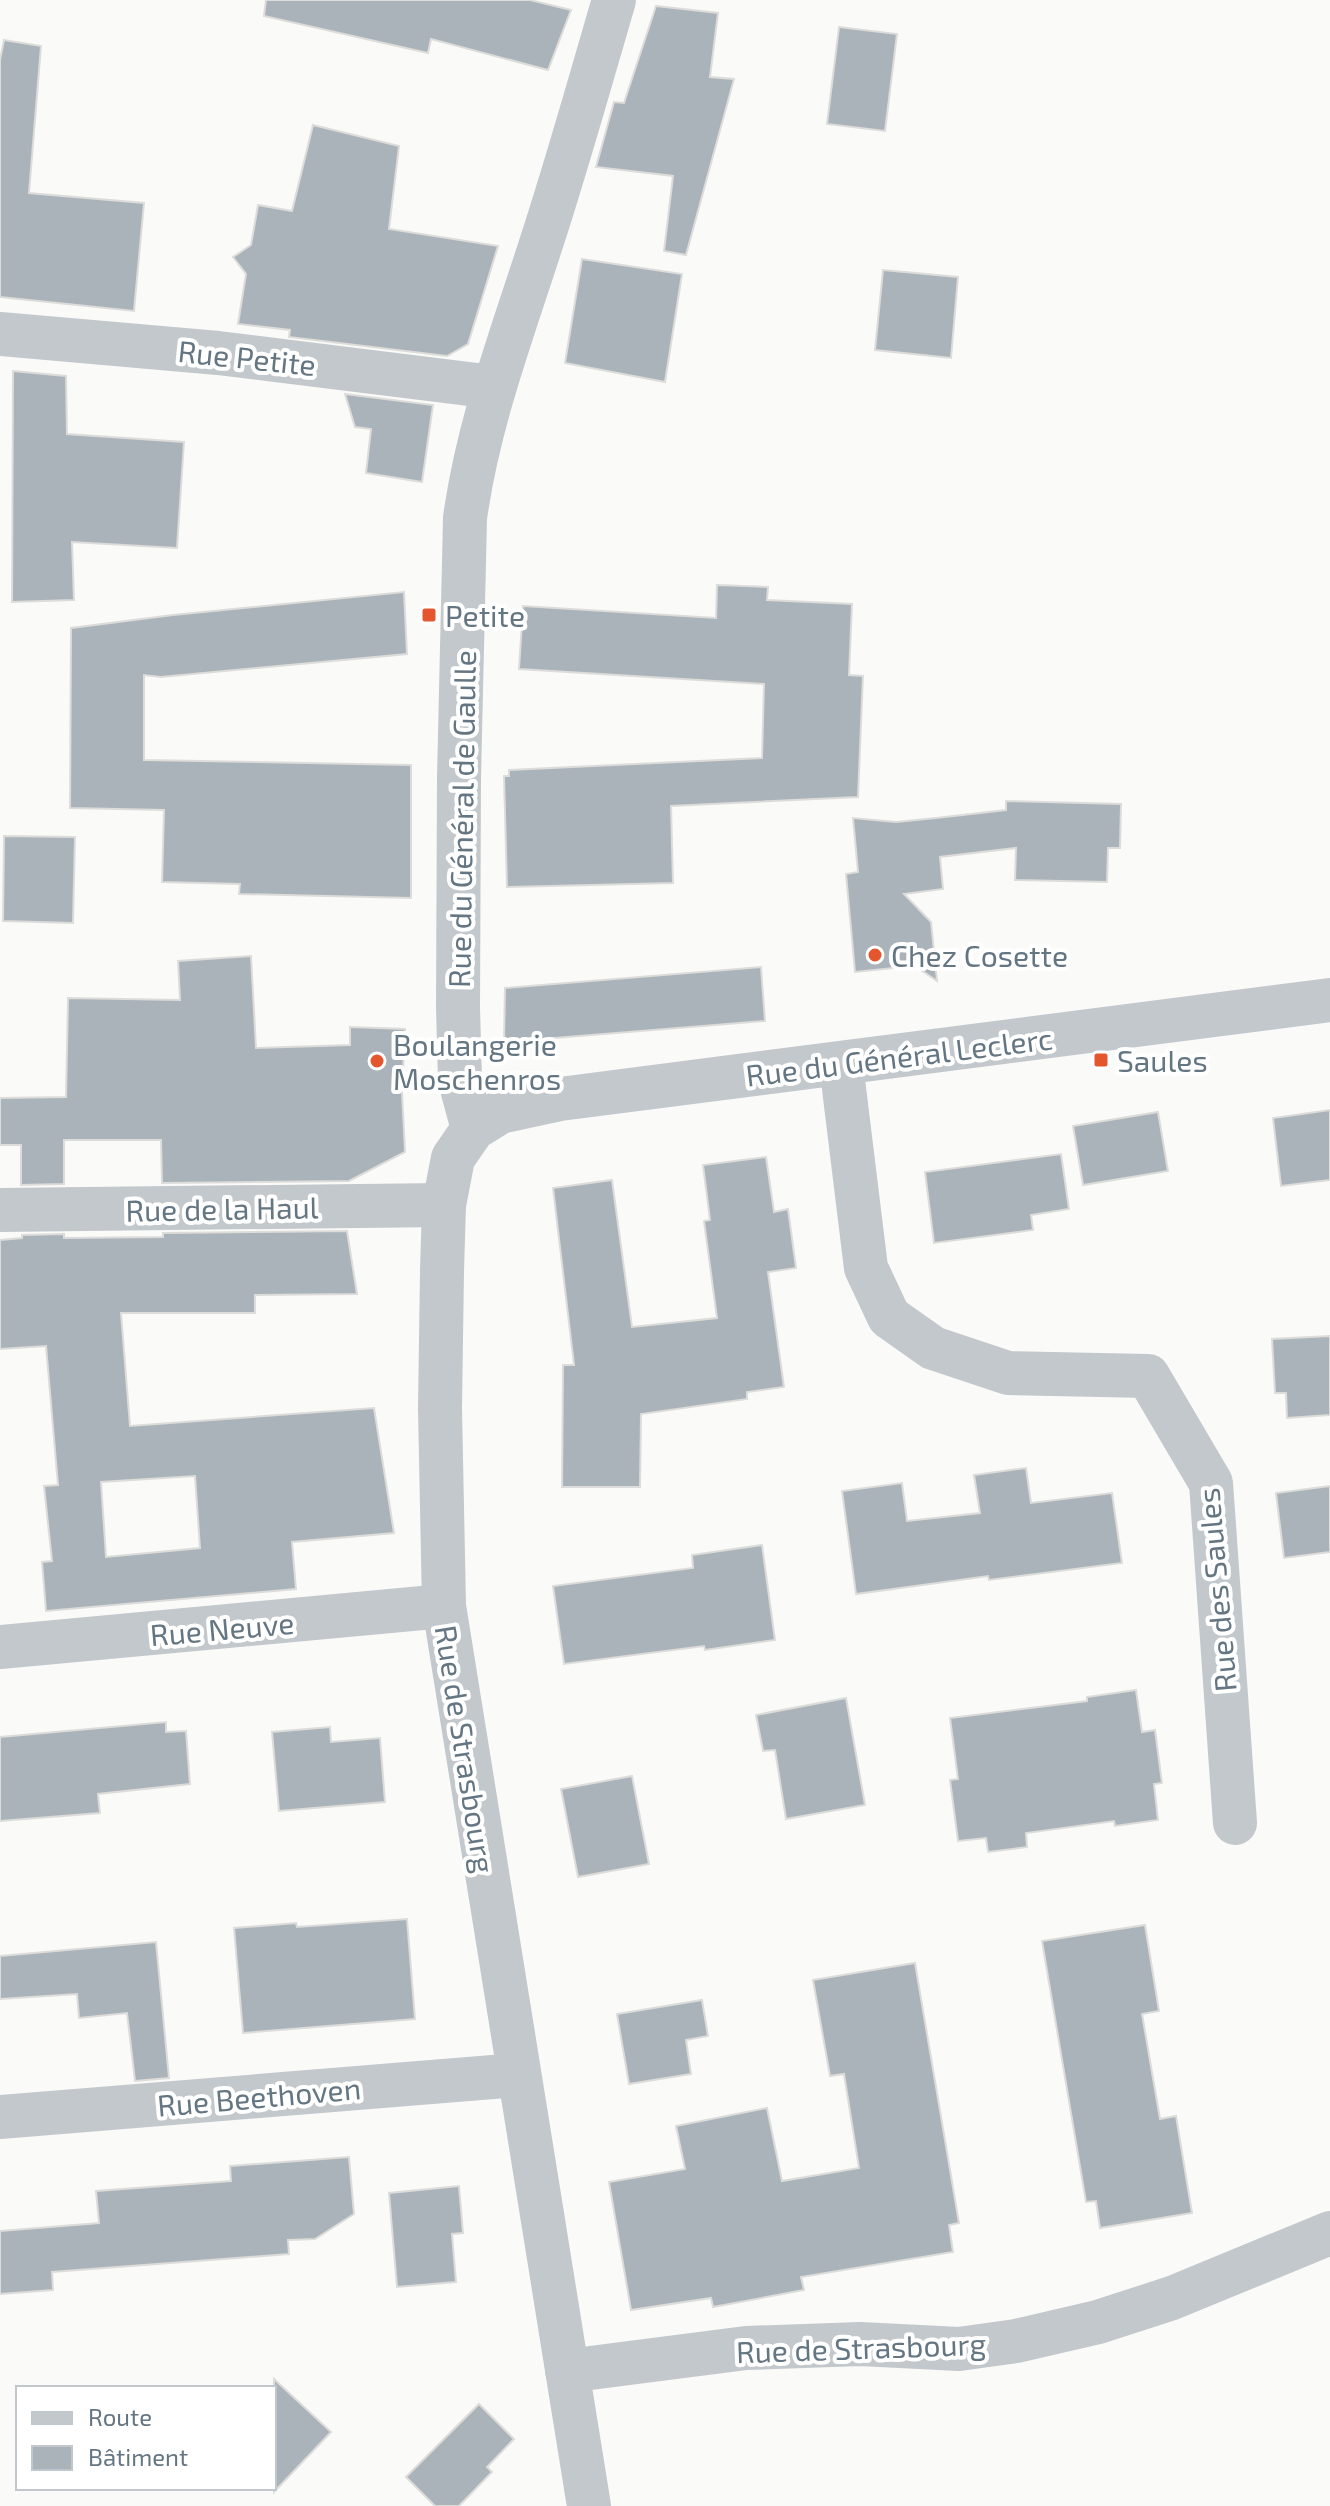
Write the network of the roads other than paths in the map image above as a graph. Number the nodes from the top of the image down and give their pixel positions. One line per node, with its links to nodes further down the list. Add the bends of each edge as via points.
1 (614, 0): 3 (street, Rue du Général de Gaulle)
2 (0, 334): 3 (street, Rue Petite)
3 (493, 387): 6 (street, Rue du Général de Gaulle, via 471,478 463,559 458,1007 460,1081)
4 (1330, 1000): 5 (street, Rue du Général Leclerc)
5 (841, 1064): 6 (street, Rue du Général Leclerc, via 560,1099 500,1112); 11 (street, Rue des Saules, via 866,1268 889,1317 933,1348 1008,1373 1148,1376 1211,1483)
6 (473, 1129): 7 (street, Rue de Strasbourg, via 453,1158)
7 (444, 1205): 8 (street, Rue de la Haul); 9 (street, Rue de Strasbourg)
8 (0, 1210)
9 (444, 1606): 10 (street, Rue Neuve); 12 (street, Rue de Strasbourg)
10 (0, 1647)
11 (1235, 1823)
12 (518, 2075): 13 (street, Rue Beethoven); 15 (street, Rue de Strasbourg)
13 (0, 2117)
14 (1330, 2233): 15 (street, Rue de Strasbourg, via 1172,2298 1016,2341 959,2349 860,2344 746,2348)
15 (567, 2371): 16 (street, Rue de Strasbourg)
16 (589, 2506)

